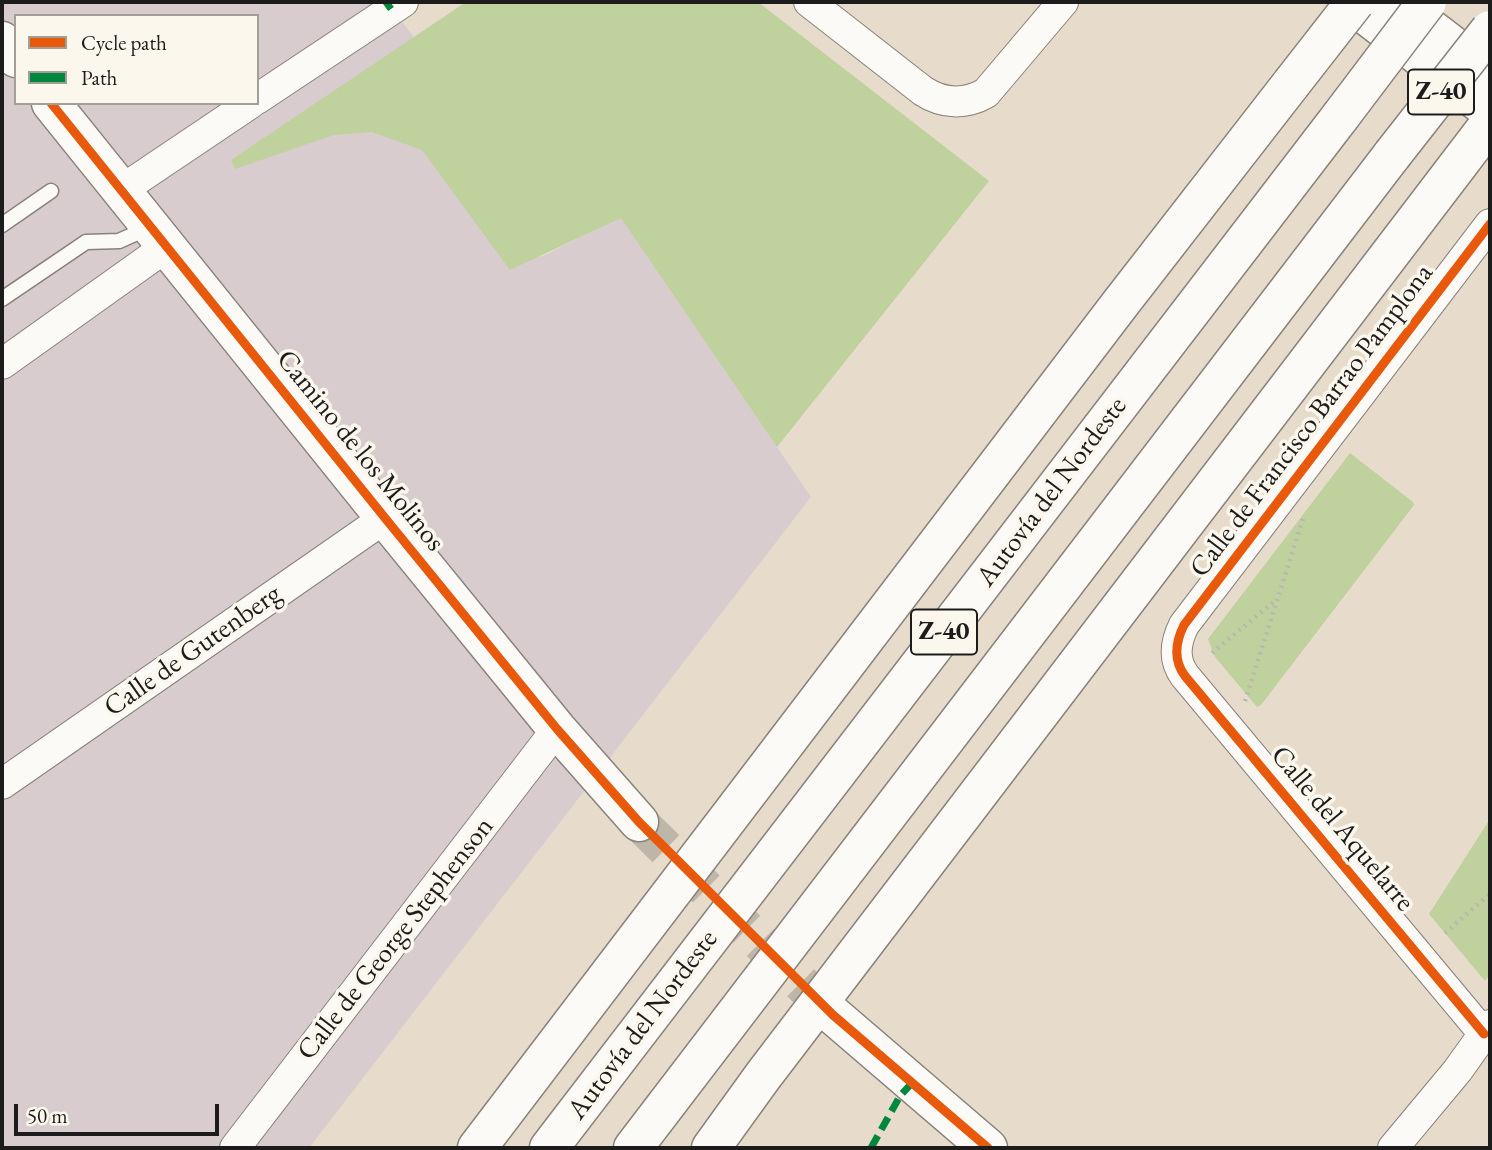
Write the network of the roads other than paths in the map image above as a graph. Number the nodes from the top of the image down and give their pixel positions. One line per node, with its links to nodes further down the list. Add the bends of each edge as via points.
1 (809, 2): 2 (street, via 933,98 946,102 974,100 986,93)
2 (1063, 2)
3 (1349, 2): 15 (main road)
4 (1355, 2): 33 (main road, bridge)
5 (1396, 2): 11 (main road)
6 (1427, 2): 34 (main road, Autovía del Nordeste / Z-40, bridge)
7 (394, 4): 12 (street)
8 (1490, 30): 35 (main road, Z-40, bridge)
9 (2, 41): 10 (main road)
10 (14, 56)
11 (1490, 74)
12 (259, 98)
13 (53, 105): 18 (main road, Camino de los Molinos)
14 (248, 105): 18 (street)
15 (1490, 111)
16 (1490, 123): 31 (main road)
17 (51, 191): 20 (lane)
18 (120, 191): 21 (main road, Camino de los Molinos)
19 (1490, 224): 25 (street, Calle de Francisco Barrao Pamplona, via 1184,625)
20 (2, 225)
21 (158, 237): 22 (lane, via 86,242); 23 (street); 24 (main road, Camino de los Molinos)
22 (2, 299)
23 (2, 364)
24 (385, 518): 26 (main road, Camino de los Molinos); 27 (street, Calle de Gutenberg)
25 (1176, 648): 30 (street, Calle del Aquelarre, via 1185,676)
26 (557, 729): 28 (main road, Camino de los Molinos); 32 (street, Calle de George Stephenson)
27 (2, 784)
28 (639, 822)
29 (833, 1014): 38 (main road)
30 (1487, 1030): 39 (street)
31 (763, 1076): 36 (main road); 37 (main road)
32 (234, 1148)
33 (477, 1148)
34 (549, 1148)
35 (633, 1148)
36 (702, 1148)
37 (710, 1148)
38 (988, 1148)
39 (1393, 1148)

